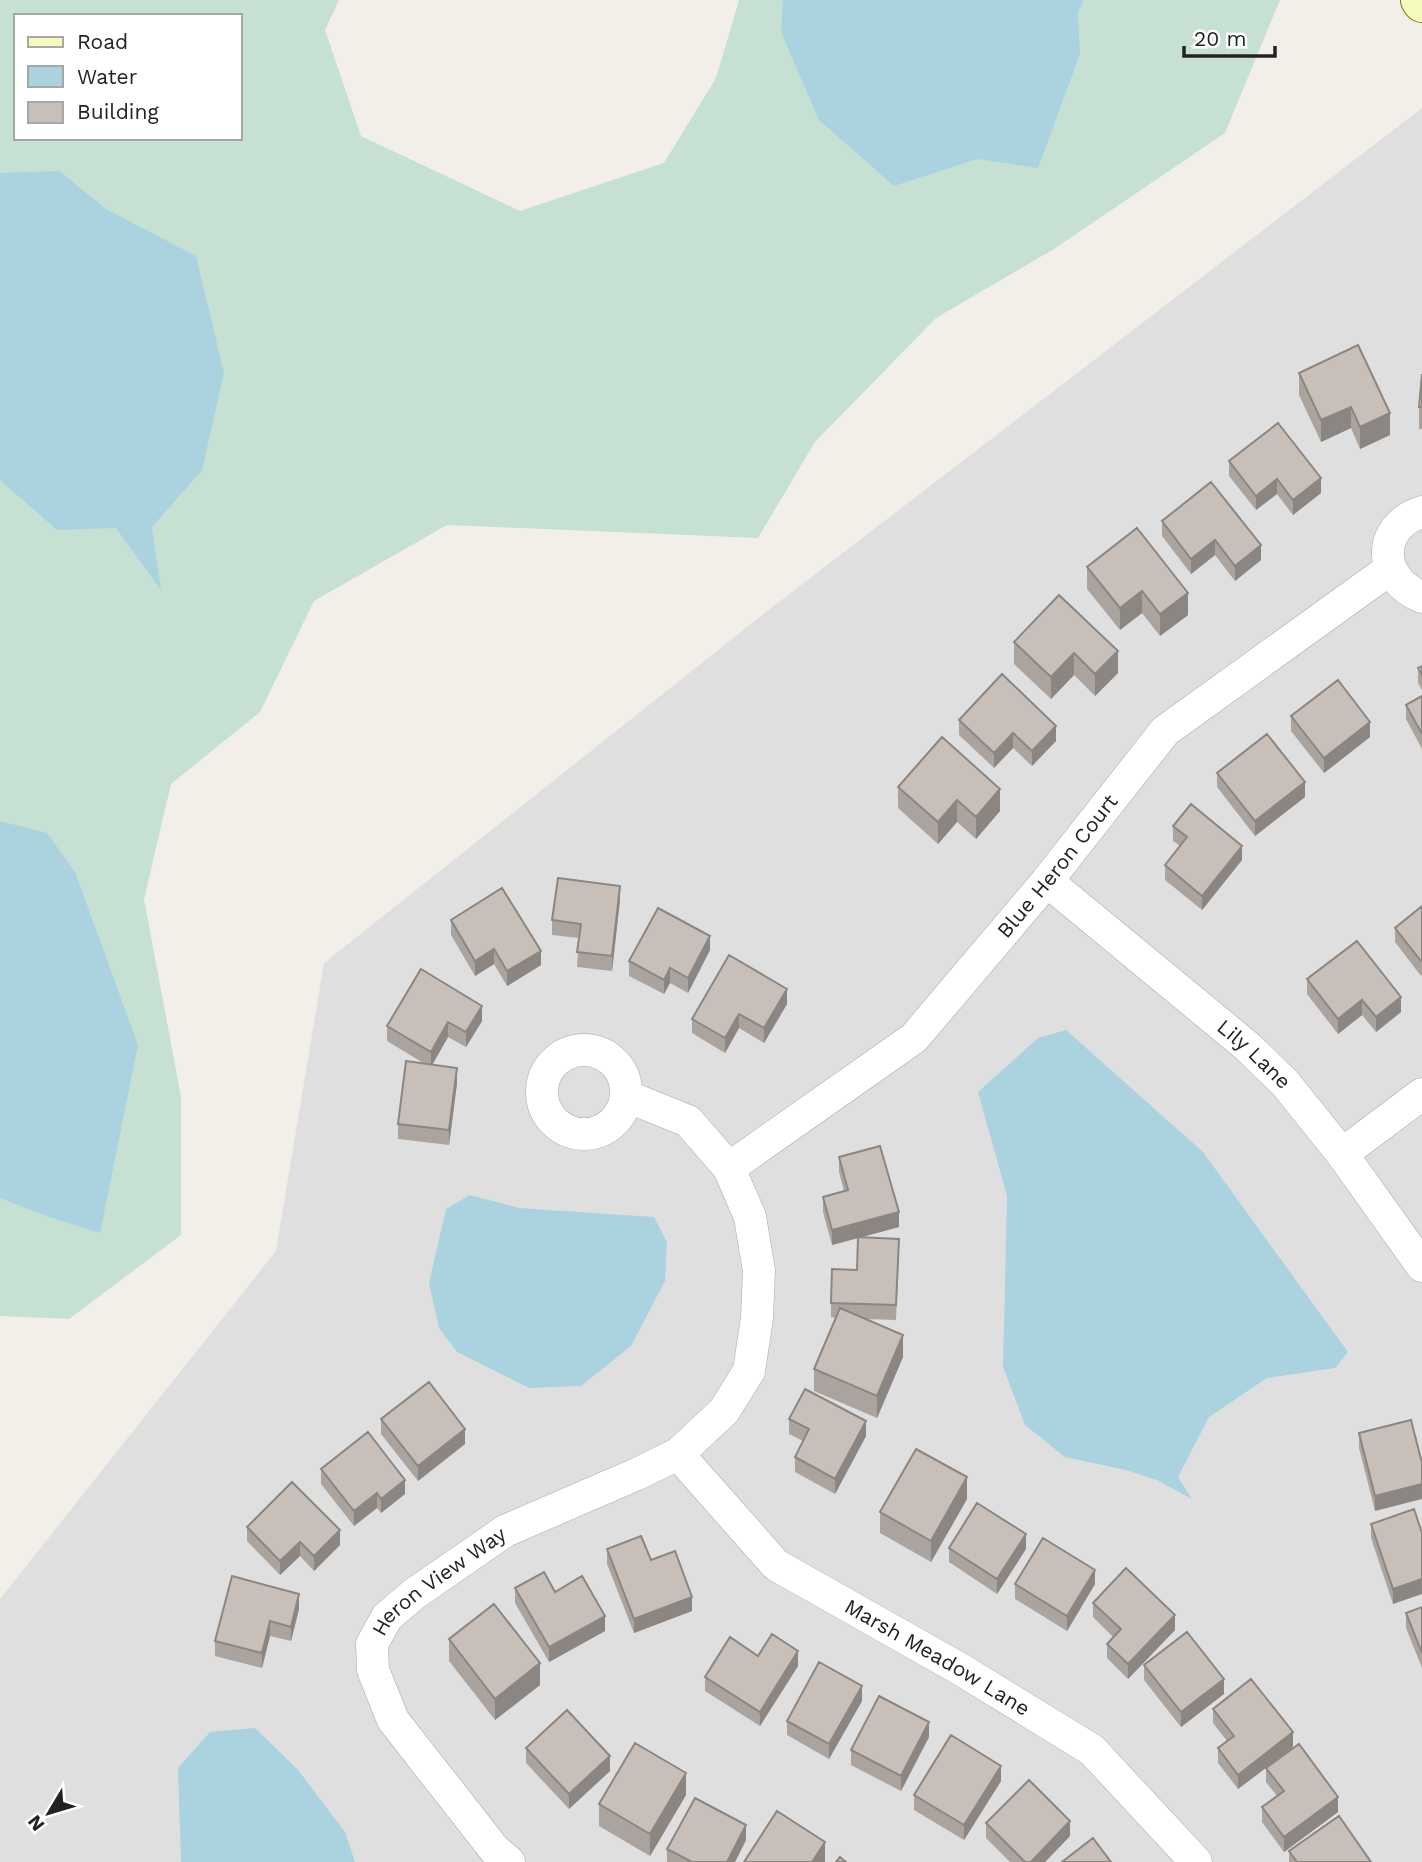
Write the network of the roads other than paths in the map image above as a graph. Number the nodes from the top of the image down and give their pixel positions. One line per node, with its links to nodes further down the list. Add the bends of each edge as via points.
1 (1422, 512): 2 (street, via 1396,528 1390,541)
2 (1390, 569): 3 (street, via 1408,592); 4 (street, Blue Heron Court, via 1165,731)
3 (1422, 597)
4 (1047, 881): 7 (street, Lily Lane, via 1248,1047 1285,1083); 8 (street, Blue Heron Court, via 914,1038)
5 (1422, 1094): 7 (street)
6 (626, 1096): 8 (street, Heron View Way, via 688,1121)
7 (1342, 1154): 9 (street, Lily Lane)
8 (729, 1168): 10 (street, Heron View Way, via 750,1217 759,1271 749,1370 724,1411)
9 (1422, 1266)
10 (678, 1454): 11 (street, Heron View Way, via 505,1531 414,1594 387,1617 372,1644 373,1670 393,1720); 12 (street, Marsh Meadow Lane, via 776,1565 1092,1750)
11 (509, 1862)
12 (1196, 1862)

